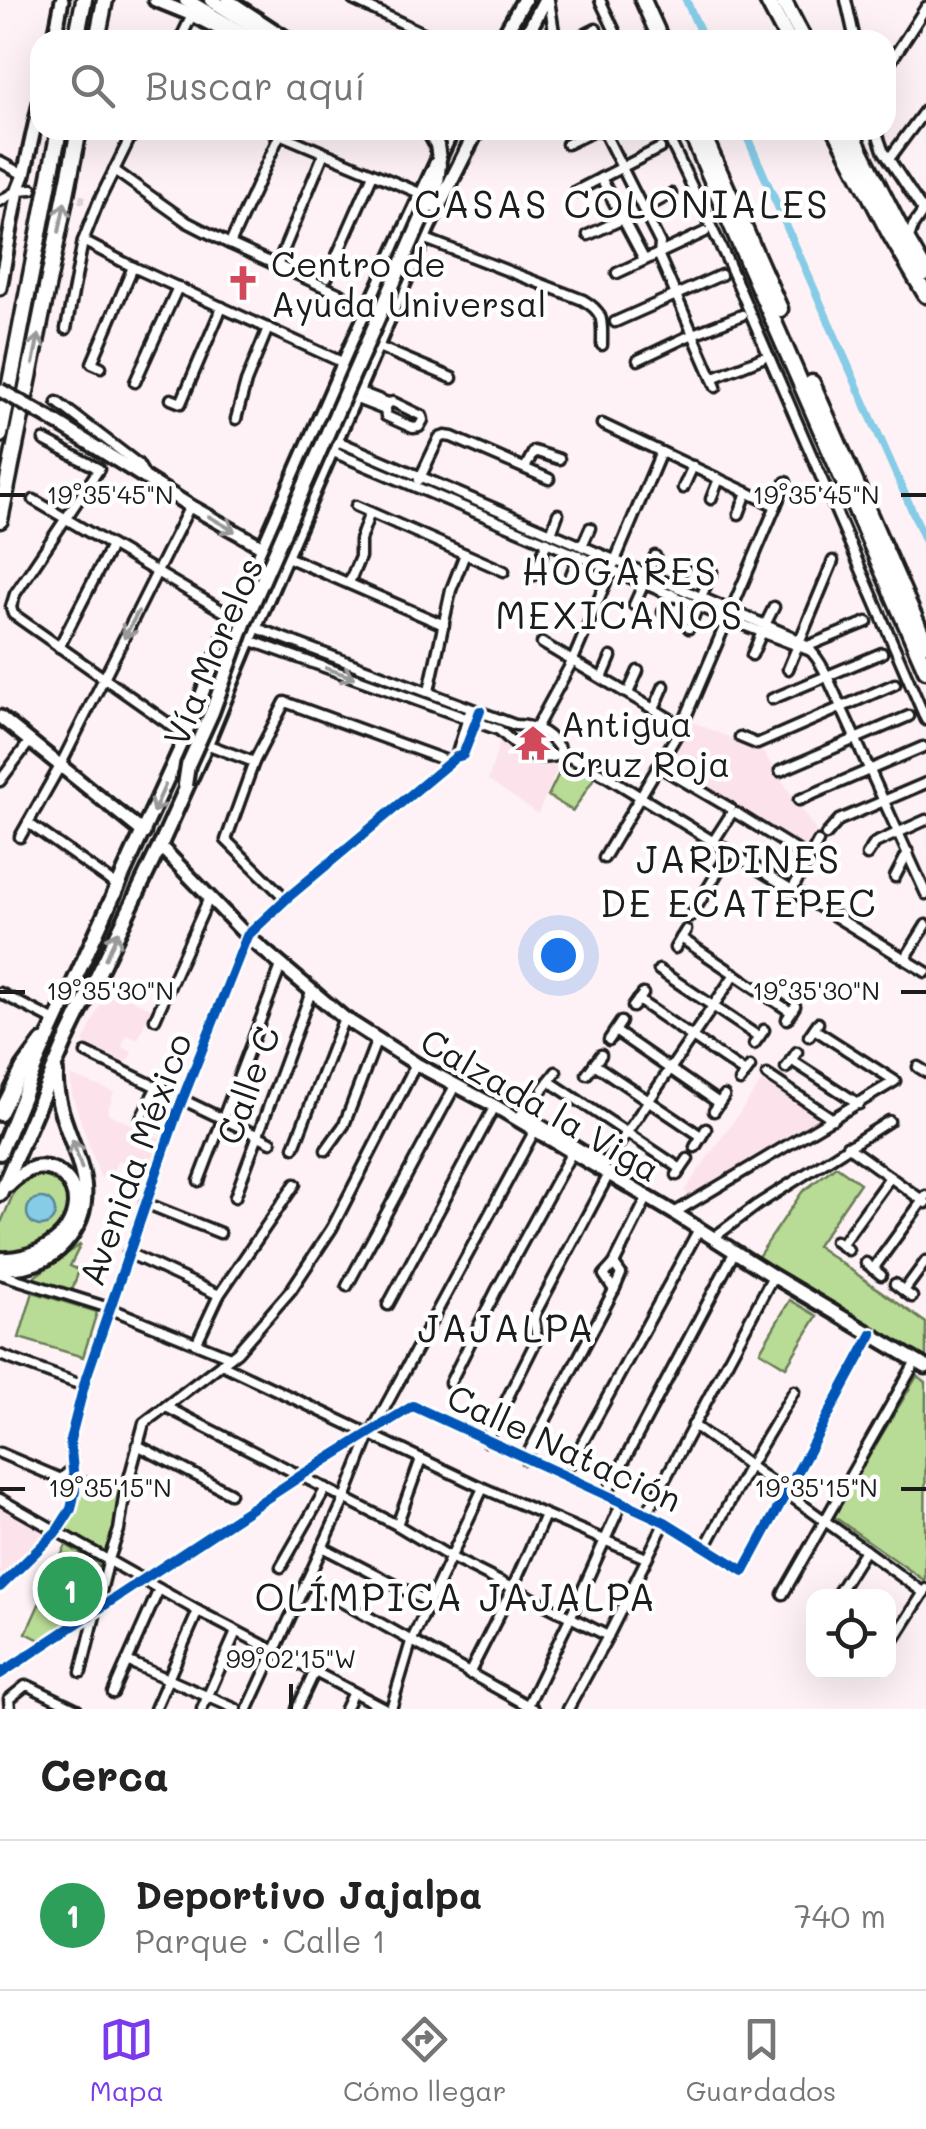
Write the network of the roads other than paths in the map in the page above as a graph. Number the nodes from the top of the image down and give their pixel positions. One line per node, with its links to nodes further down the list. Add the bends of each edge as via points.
1 (62, 0): 22 (main road)
2 (84, 0): 23 (highway)
3 (105, 0): 24 (highway)
4 (155, 0): 20 (main road)
5 (186, 0): 27 (main road)
6 (211, 0): 28 (main road)
7 (228, 0): 29 (main road)
8 (353, 0): 30 (street)
9 (524, 0): 31 (main road)
10 (547, 0): 32 (main road); 33 (street)
11 (600, 0): 35 (street)
12 (632, 0): 36 (highway)
13 (643, 0): 37 (highway)
14 (767, 0): 38 (highway)
15 (783, 0): 39 (highway)
16 (846, 0): 19 (street)
17 (856, 0): 19 (street)
18 (926, 7): 41 (street)
19 (849, 10): 40 (street)
20 (192, 15): 25 (street); 26 (main road)
21 (596, 28): 34 (street)
22 (56, 30)
23 (78, 30)
24 (99, 30)
25 (185, 30)
26 (222, 30)
27 (237, 30)
28 (259, 30)
29 (273, 30)
30 (417, 30)
31 (507, 30)
32 (530, 30)
33 (554, 30)
34 (592, 30)
35 (614, 30)
36 (646, 30)
37 (656, 30)
38 (783, 30)
39 (799, 30)
40 (853, 30)
41 (896, 54)
42 (926, 108): 63 (street)
43 (32, 140): 68 (main road)
44 (57, 140): 126 (highway)
45 (77, 140): 148 (highway, one-way to 45)
46 (129, 140): 66 (street)
47 (272, 140): 87 (street)
48 (294, 140): 62 (street)
49 (433, 140): 227 (main road, bridge, via 437,183 245,621)
50 (447, 140): 72 (main road, Vía Morelos)
51 (472, 140): 85 (main road, Vía Morelos)
52 (577, 140): 60 (street)
53 (606, 140): 65 (street)
54 (670, 140): 207 (street)
55 (694, 140): 189 (highway)
56 (705, 140): 181 (highway)
57 (842, 140): 74 (highway)
58 (854, 140): 74 (highway)
59 (880, 140): 63 (street)
60 (568, 144)
61 (660, 148): 65 (street)
62 (324, 153): 67 (street); 90 (street)
63 (889, 159): 79 (street)
64 (0, 162): 68 (street)
65 (622, 168): 69 (street); 78 (street)
66 (114, 170): 77 (street); 87 (street)
67 (373, 174): 72 (street); 95 (street)
68 (24, 175): 70 (main road)
69 (601, 178): 71 (street); 80 (street)
70 (25, 190): 75 (street); 97 (main road)
71 (576, 191)
72 (422, 194): 81 (main road, Vía Morelos)
73 (671, 194): 78 (street)
74 (878, 197): 84 (highway)
75 (0, 200)
76 (85, 200): 77 (street)
77 (98, 203): 86 (street)
78 (643, 209): 88 (street)
79 (925, 209): 84 (street)
80 (623, 219): 83 (street); 89 (street)
81 (405, 230): 85 (main road); 100 (main road, Vía Morelos)
82 (705, 232): 88 (street)
83 (588, 235)
84 (902, 236): 93 (highway); 99 (highway)
85 (423, 238): 107 (street, via 597,308); 108 (main road, Vía Morelos)
86 (82, 242): 91 (street); 105 (street)
87 (230, 244): 90 (street)
88 (659, 252): 89 (street); 98 (street)
89 (644, 259): 92 (street)
90 (277, 266): 100 (street)
91 (133, 267): 96 (street); 112 (street, via 92,363)
92 (617, 272)
93 (926, 272)
94 (721, 275): 98 (street)
95 (327, 278)
96 (178, 287): 101 (street); 116 (street)
97 (0, 288)
98 (676, 295): 103 (street); 106 (street)
99 (926, 295)
100 (369, 306): 111 (main road, Vía Morelos)
101 (222, 307): 104 (street); 121 (street, via 182,403)
102 (742, 315): 106 (street)
103 (615, 322)
104 (268, 328): 111 (street); 117 (street)
105 (66, 329)
106 (693, 334): 110 (street); 115 (street)
107 (602, 345)
108 (376, 346): 114 (street); 120 (main road, Vía Morelos)
109 (762, 358): 115 (street)
110 (638, 360)
111 (344, 363): 153 (main road, Vía Morelos)
112 (100, 367)
113 (234, 377): 117 (street)
114 (452, 378)
115 (712, 378): 118 (street)
116 (135, 382)
117 (246, 382): 124 (street)
118 (716, 387)
119 (0, 390): 133 (main road, bridge)
120 (355, 394): 123 (street); 128 (main road, Vía Morelos)
121 (171, 399)
122 (57, 402): 133 (street, via 138,464)
123 (386, 407)
124 (236, 419)
125 (602, 424): 129 (street)
126 (0, 436)
127 (44, 440): 149 (street, via 100,469)
128 (333, 446): 136 (street); 156 (main road, Vía Morelos)
129 (662, 452): 131 (street); 159 (street)
130 (558, 459): 132 (street, via 534,450)
131 (693, 466): 135 (street); 138 (street)
132 (524, 468): 134 (street); 136 (street, via 445,436)
133 (146, 478): 142 (main road)
134 (549, 479)
135 (719, 479): 139 (street); 140 (street)
136 (418, 482): 151 (street)
137 (786, 482): 144 (street)
138 (684, 488)
139 (748, 492): 144 (street); 147 (street)
140 (711, 498)
141 (34, 500): 149 (street)
142 (190, 506): 153 (main road, one-way to 153); 163 (street)
143 (356, 506): 145 (street)
144 (776, 506): 173 (street)
145 (370, 512): 155 (street); 167 (street)
146 (558, 514): 151 (street)
147 (738, 514)
148 (0, 520)
149 (67, 520): 152 (street); 182 (street, via 11,607)
150 (590, 528): 154 (street)
151 (549, 537): 154 (street); 164 (street)
152 (111, 546): 163 (street); 182 (street)
153 (263, 548): 156 (main road); 174 (main road, Vía Morelos)
154 (580, 551): 159 (street); 165 (street)
155 (465, 554): 161 (street); 176 (street)
156 (285, 556): 167 (street); 179 (main road, Vía Morelos)
157 (654, 556): 166 (street)
158 (833, 560): 183 (street)
159 (612, 564): 166 (street); 187 (street)
160 (684, 565): 168 (street)
161 (504, 570)
162 (712, 572): 169 (street)
163 (158, 574): 174 (street); 194 (street, one-way to 194)
164 (534, 574)
165 (571, 574)
166 (646, 578): 168 (street); 170 (street)
167 (349, 583): 176 (street)
168 (673, 590): 169 (street); 172 (street)
169 (700, 602): 173 (street); 177 (street)
170 (634, 605)
171 (774, 607): 178 (street)
172 (663, 612)
173 (729, 614): 178 (street); 209 (street)
174 (234, 617): 211 (main road, Vía Morelos)
175 (867, 622): 183 (street)
176 (444, 625): 198 (street)
177 (689, 628)
178 (764, 629): 183 (street); 185 (street)
179 (251, 633): 191 (street); 195 (street, one-way to 195); 216 (main road, Vía Morelos)
180 (542, 642): 187 (street)
181 (926, 644)
182 (59, 647): 194 (street)
183 (804, 647): 188 (street); 192 (street)
184 (882, 652): 192 (street)
185 (752, 655)
186 (611, 657): 193 (street)
187 (573, 660): 193 (street); 210 (street)
188 (788, 669)
189 (926, 670)
190 (638, 671): 199 (street)
191 (377, 672): 195 (street); 198 (street)
192 (827, 676): 200 (street); 201 (street)
193 (602, 678): 199 (street)
194 (103, 679): 211 (street); 221 (street)
195 (372, 684): 206 (street)
196 (895, 684): 201 (street)
197 (664, 686): 202 (street)
198 (430, 691): 203 (street)
199 (628, 693): 202 (street)
200 (772, 699)
201 (841, 707): 213 (street, via 756,744); 214 (street)
202 (654, 708): 209 (street)
203 (476, 709): 206 (street); 208 (street)
204 (909, 716): 214 (street)
205 (0, 717): 215 (main road)
206 (472, 720): 212 (street); 219 (street)
207 (926, 720)
208 (515, 725): 210 (street); 212 (street)
209 (682, 726): 222 (street)
210 (536, 728): 218 (street)
211 (186, 736): 234 (main road, Vía Morelos, one-way to 234)
212 (509, 738): 218 (street, via 534,757)
213 (740, 738)
214 (856, 738): 223 (street); 224 (street)
215 (30, 741): 221 (main road); 225 (street)
216 (206, 744): 220 (street); 227 (main road, Vía Morelos)
217 (923, 747): 223 (street)
218 (562, 754): 228 (street)
219 (453, 760): 220 (street, via 285,702); 253 (street, Avenida México)
220 (254, 762): 253 (street, via 228,844)
221 (60, 766): 233 (street); 234 (main road)
222 (660, 767): 228 (street); 231 (street)
223 (870, 770): 229 (street); 230 (street)
224 (780, 771)
225 (0, 780)
226 (926, 782): 230 (street)
227 (184, 788): 240 (main road, Vía Morelos)
228 (640, 798): 238 (street); 245 (street)
229 (800, 800)
230 (885, 800): 235 (street); 236 (street, via 840,820)
231 (732, 812): 238 (street); 246 (street)
232 (926, 820): 235 (street)
233 (28, 823): 237 (street); 249 (street)
234 (144, 832): 249 (main road, Vía Morelos)
235 (899, 832): 242 (street); 243 (street, via 875,843)
236 (826, 835)
237 (20, 837)
238 (713, 842): 241 (street)
239 (818, 842): 246 (street)
240 (160, 846): 252 (main road, Calzada la Viga); 278 (main road, Vía Morelos, one-way to 240)
241 (730, 852): 250 (street); 254 (street)
242 (908, 852): 247 (street); 248 (street)
243 (866, 856)
244 (926, 857): 247 (street)
245 (604, 858)
246 (809, 858): 250 (street)
247 (912, 862): 251 (street)
248 (895, 876)
249 (118, 887): 271 (main road, Vía Morelos)
250 (792, 890): 258 (street)
251 (926, 894)
252 (209, 898): 256 (main road, Calzada la Viga); 269 (street)
253 (286, 899): 256 (street, Avenida México)
254 (692, 916)
255 (926, 926): 258 (street)
256 (247, 936): 259 (main road, Calzada la Viga); 289 (street, Avenida México)
257 (675, 948): 262 (street, via 684,934)
258 (905, 959): 261 (street)
259 (281, 966): 263 (main road, Calzada la Viga); 296 (street)
260 (659, 970): 266 (street)
261 (926, 972)
262 (735, 974): 266 (street); 267 (street)
263 (311, 992): 268 (main road, Calzada la Viga); 302 (street, Calle C)
264 (0, 993): 271 (street)
265 (638, 1000): 274 (street)
266 (714, 1005): 273 (street); 274 (street)
267 (791, 1012)
268 (344, 1018): 275 (main road, Calzada la Viga); 305 (street)
269 (156, 1019)
270 (621, 1022): 282 (street, via 612,1036)
271 (54, 1028): 294 (main road, via 28,1060); 309 (main road, Vía Morelos)
272 (814, 1030): 292 (street, via 895,1081)
273 (759, 1037)
274 (692, 1038): 282 (street); 285 (street)
275 (376, 1039): 280 (main road, Calzada la Viga); 307 (street, via 344,1125)
276 (86, 1053): 288 (street)
277 (600, 1054): 281 (street)
278 (58, 1060): 315 (main road, Vía Morelos); 331 (main road, one-way to 278, via 51,1256 69,1239 82,1211 80,1162 56,1094)
279 (791, 1060): 292 (street)
280 (416, 1064): 287 (main road, Calzada la Viga); 342 (street, via 332,1228 291,1290)
281 (594, 1064): 284 (street); 290 (street)
282 (670, 1068): 290 (street); 291 (street)
283 (556, 1072): 301 (street, via 546,1085)
284 (587, 1074)
285 (745, 1074)
286 (768, 1074): 298 (street)
287 (456, 1084): 293 (main road, Calzada la Viga); 334 (street)
288 (156, 1086): 289 (street); 295 (street)
289 (183, 1099): 296 (street); 319 (street, Avenida México)
290 (648, 1101): 301 (street); 306 (street, via 704,1133)
291 (719, 1103)
292 (858, 1104): 298 (street)
293 (496, 1106): 297 (main road, Calzada la Viga); 337 (street)
294 (0, 1114)
295 (141, 1118)
296 (222, 1119): 302 (street); 313 (street)
297 (516, 1119): 300 (main road, Calzada la Viga); 311 (street, via 522,1113)
298 (832, 1119): 320 (street)
299 (888, 1121): 304 (street)
300 (535, 1130): 308 (main road, Calzada la Viga); 350 (street)
301 (626, 1132): 310 (street, via 679,1172); 311 (street)
302 (258, 1136): 303 (street); 316 (street, Calle C)
303 (270, 1142)
304 (846, 1146): 312 (street); 323 (street)
305 (294, 1147)
306 (695, 1147)
307 (326, 1150)
308 (572, 1152): 311 (main road, Calzada la Viga); 345 (street)
309 (0, 1153)
310 (688, 1159)
311 (605, 1169): 317 (main road, Calzada la Viga); 351 (street, via 536,1312 538,1339)
312 (890, 1178): 318 (street); 324 (street)
313 (199, 1181)
314 (295, 1184): 336 (street)
315 (0, 1194): 327 (main road, via 22,1173 46,1168 66,1179 75,1204 67,1226 46,1248)
316 (235, 1198)
317 (647, 1198): 320 (main road, Calzada la Viga); 329 (street)
318 (925, 1200): 330 (street)
319 (146, 1203): 322 (street); 326 (street, Avenida México)
320 (674, 1213): 321 (main road, Calzada la Viga)
321 (699, 1230): 323 (main road, Calzada la Viga); 356 (street)
322 (220, 1233)
323 (713, 1238): 325 (main road, Calzada la Viga)
324 (842, 1245)
325 (735, 1251): 332 (main road, Calzada la Viga); 364 (street)
326 (128, 1253): 336 (street); 338 (street, Avenida México)
327 (0, 1259)
328 (926, 1262): 333 (street, via 908,1294)
329 (614, 1264): 335 (street, via 621,1274); 335 (street, via 604,1276)
330 (873, 1269)
331 (2, 1275): 338 (street)
332 (774, 1276): 339 (main road, Calzada la Viga); 349 (street)
333 (895, 1284)
334 (348, 1286)
335 (614, 1290): 355 (street)
336 (219, 1295): 340 (street)
337 (388, 1306)
338 (110, 1308): 340 (street); 346 (street, Avenida México)
339 (872, 1334): 344 (main road, Calzada la Viga); 363 (street)
340 (197, 1342): 342 (street)
341 (0, 1355): 346 (street)
342 (230, 1356): 343 (street)
343 (221, 1364): 348 (street); 350 (street)
344 (921, 1364): 370 (street)
345 (450, 1383)
346 (84, 1386): 358 (street, Avenida México, via 70,1440)
347 (794, 1390): 357 (street)
348 (166, 1406): 352 (street, via 144,1424); 359 (street)
349 (693, 1425): 357 (street); 368 (street)
350 (370, 1435): 351 (street, Calle Natación, via 413,1406); 354 (street); 359 (street); 365 (street)
351 (486, 1441): 355 (street, Calle Natación)
352 (137, 1445): 362 (street); 380 (street)
353 (0, 1454): 358 (street, via 61,1478)
354 (421, 1459): 361 (street); 372 (street)
355 (525, 1459): 364 (street, Calle Natación)
356 (571, 1464)
357 (749, 1466): 363 (street); 375 (street)
358 (72, 1468): 373 (street, Avenida México, via 71,1509)
359 (302, 1475): 360 (street); 382 (street)
360 (326, 1488): 365 (street); 381 (street)
361 (483, 1488): 369 (street); 378 (street)
362 (230, 1493)
363 (786, 1493): 370 (street); 375 (street, Calle Natación, via 744,1571)
364 (606, 1494): 367 (street, Calle Natación)
365 (345, 1498): 372 (street); 376 (street)
366 (0, 1499): 373 (street)
367 (622, 1502): 368 (street, Calle Natación); 374 (street)
368 (647, 1513): 371 (street, Calle Natación)
369 (545, 1514): 374 (street); 386 (street)
370 (824, 1520): 377 (street); 389 (street)
371 (665, 1522): 375 (street, Calle Natación); 379 (street)
372 (398, 1525): 378 (street)
373 (57, 1530): 380 (street); 384 (street, Avenida México)
374 (606, 1541): 379 (street); 393 (street)
375 (706, 1546)
376 (322, 1547): 383 (street); 390 (street)
377 (864, 1550): 387 (street); 388 (street)
378 (450, 1557): 386 (street); 390 (street)
379 (646, 1558): 395 (street)
380 (108, 1559): 382 (street); 392 (street)
381 (281, 1567)
382 (144, 1580): 385 (street); 392 (street)
383 (306, 1582): 397 (street); 398 (street)
384 (0, 1588)
385 (159, 1589): 391 (street); 399 (street)
386 (512, 1589): 393 (street); 403 (street)
387 (840, 1589)
388 (925, 1591): 396 (street)
389 (783, 1594)
390 (430, 1602): 397 (street)
391 (198, 1611): 394 (street); 404 (street)
392 (96, 1612): 400 (street); 402 (street)
393 (570, 1618): 395 (street); 408 (street)
394 (236, 1632): 398 (street); 407 (street)
395 (608, 1636): 418 (street)
396 (896, 1636)
397 (412, 1642): 403 (street); 417 (street)
398 (274, 1653): 401 (street); 414 (street)
399 (127, 1661): 404 (street); 406 (street)
400 (81, 1672)
401 (314, 1673): 405 (street); 415 (street)
402 (0, 1674)
403 (469, 1674): 408 (street)
404 (169, 1678): 407 (street); 411 (street)
405 (352, 1692): 416 (street); 417 (street)
406 (112, 1693)
407 (208, 1696): 412 (street); 413 (street)
408 (531, 1707)
409 (10, 1709): 410 (street, via 12,1696 29,1686)
410 (77, 1709)
411 (155, 1709)
412 (202, 1709)
413 (236, 1709)
414 (248, 1709)
415 (297, 1709)
416 (344, 1709)
417 (388, 1709)
418 (568, 1709)

